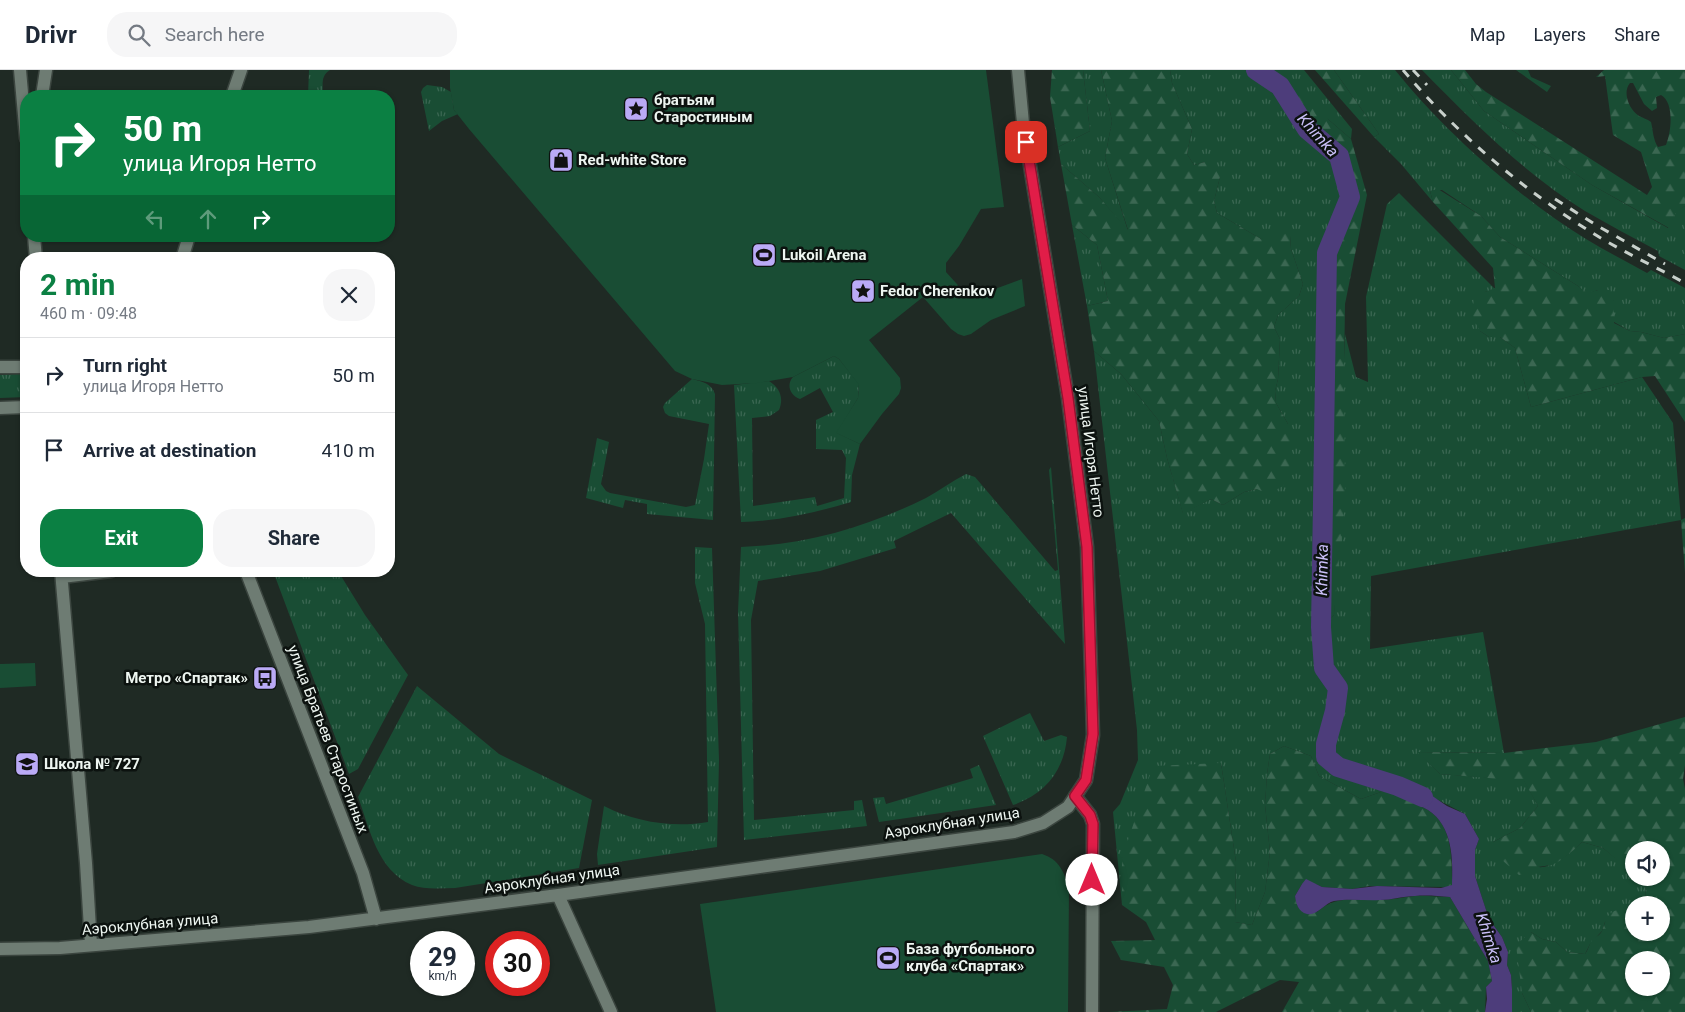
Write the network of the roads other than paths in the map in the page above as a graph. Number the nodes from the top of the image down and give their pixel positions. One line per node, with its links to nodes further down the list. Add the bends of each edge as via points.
1 (20, 70): 5 (street)
2 (46, 70): 6 (street)
3 (240, 70): 7 (street)
4 (1018, 70): 14 (street, улица Игоря Нетто, via 1023,123 1068,398 1087,547 1093,734)
5 (22, 90)
6 (43, 90)
7 (234, 90)
8 (0, 367): 9 (street)
9 (20, 367)
10 (20, 407): 11 (street)
11 (0, 408)
12 (61, 577): 18 (street)
13 (248, 577): 17 (street, улица Братьев Старостиных, via 363,873)
14 (1086, 780): 15 (street, Аэроклубная улица)
15 (1075, 796): 16 (street, Аэроклубная улица, via 1068,807 1043,823 1014,832); 21 (street, via 1093,824)
16 (558, 895): 17 (street, Аэроклубная улица); 20 (street)
17 (376, 919): 18 (street, Аэроклубная улица)
18 (91, 945): 19 (street, Аэроклубная улица)
19 (0, 949)
20 (611, 1012)
21 (1092, 1012)

